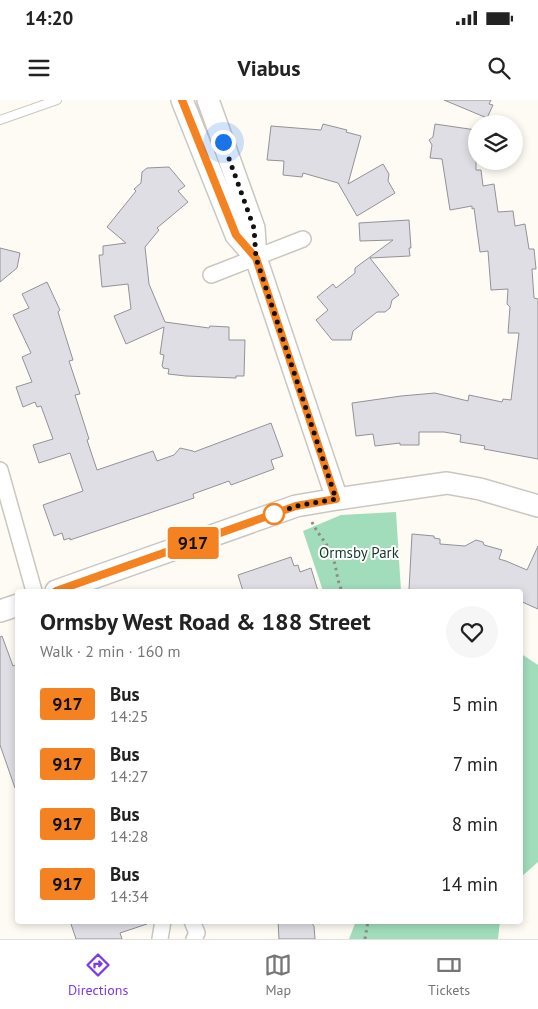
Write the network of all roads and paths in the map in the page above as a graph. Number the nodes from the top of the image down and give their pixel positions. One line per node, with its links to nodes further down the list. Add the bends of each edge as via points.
1 (57, 100): 4 (lane)
2 (182, 100): 6 (street, via 236,235)
3 (208, 100): 6 (street, via 254,228)
4 (0, 120)
5 (303, 239): 6 (street)
6 (256, 258): 7 (street); 9 (street)
7 (211, 275)
8 (0, 470): 12 (street)
9 (336, 499): 10 (street, via 447,483); 13 (street, via 296,506)
10 (538, 506)
11 (312, 522): 14 (path, via 330,550)
12 (33, 589)
13 (62, 589)
14 (341, 589)
15 (15, 606): 16 (street)
16 (0, 610)
17 (162, 924): 20 (street)
18 (193, 924): 21 (street, via 197,933)
19 (368, 924): 22 (path)
20 (160, 939)
21 (194, 939)
22 (365, 939)

